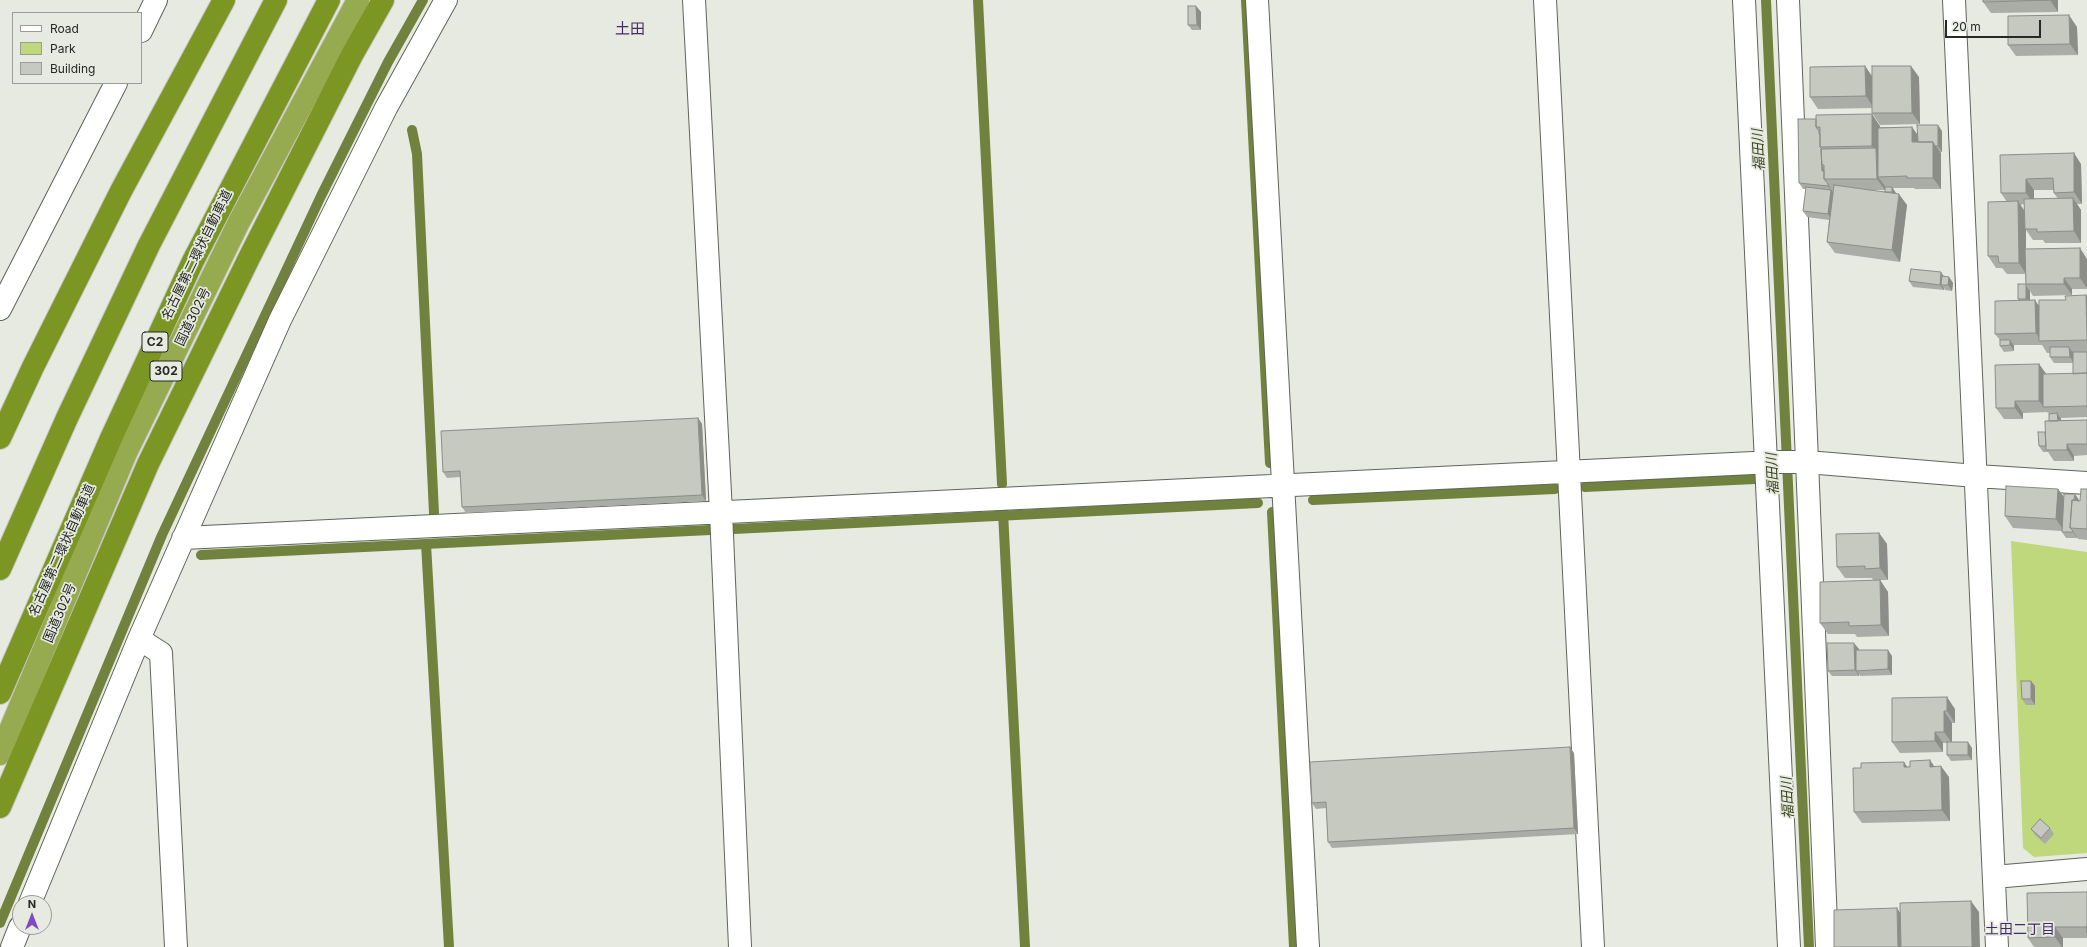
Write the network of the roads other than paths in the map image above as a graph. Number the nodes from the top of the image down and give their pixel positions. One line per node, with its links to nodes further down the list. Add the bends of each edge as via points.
1 (156, 0): 14 (street)
2 (224, 0): 17 (highway, via 121,191)
3 (276, 0): 26 (highway, via 149,245 67,418)
4 (329, 0): 28 (highway, 名古屋第二環状自動車道 / C2, via 193,261 112,436)
5 (358, 0): 29 (highway, 国道302号 / 302, via 239,222 126,453)
6 (383, 0): 30 (highway, via 352,55 249,258 148,464)
7 (446, 0): 25 (street, via 386,108 280,320)
8 (694, 0): 24 (street)
9 (1257, 0): 23 (street)
10 (1545, 0): 20 (street)
11 (1744, 0): 18 (street)
12 (1788, 0): 19 (street)
13 (1954, 0): 21 (street)
14 (142, 28)
15 (115, 84): 16 (street)
16 (0, 309)
17 (0, 438)
18 (1770, 462): 19 (street); 20 (street); 40 (street)
19 (1802, 462): 21 (street); 41 (street)
20 (1569, 472): 23 (street); 39 (street)
21 (1976, 476): 22 (street); 32 (street)
22 (2087, 483)
23 (1283, 486): 24 (street); 38 (street)
24 (721, 512): 25 (street); 37 (street)
25 (183, 538): 27 (street)
26 (0, 569)
27 (139, 639): 33 (street); 36 (street, via 161,654)
28 (0, 693)
29 (0, 754)
30 (0, 807)
31 (2087, 869): 32 (street)
32 (1994, 877): 42 (street)
33 (33, 895)
34 (17, 935): 35 (street)
35 (12, 947)
36 (176, 947)
37 (740, 947)
38 (1308, 947)
39 (1594, 947)
40 (1789, 947)
41 (1827, 947)
42 (1997, 947)

